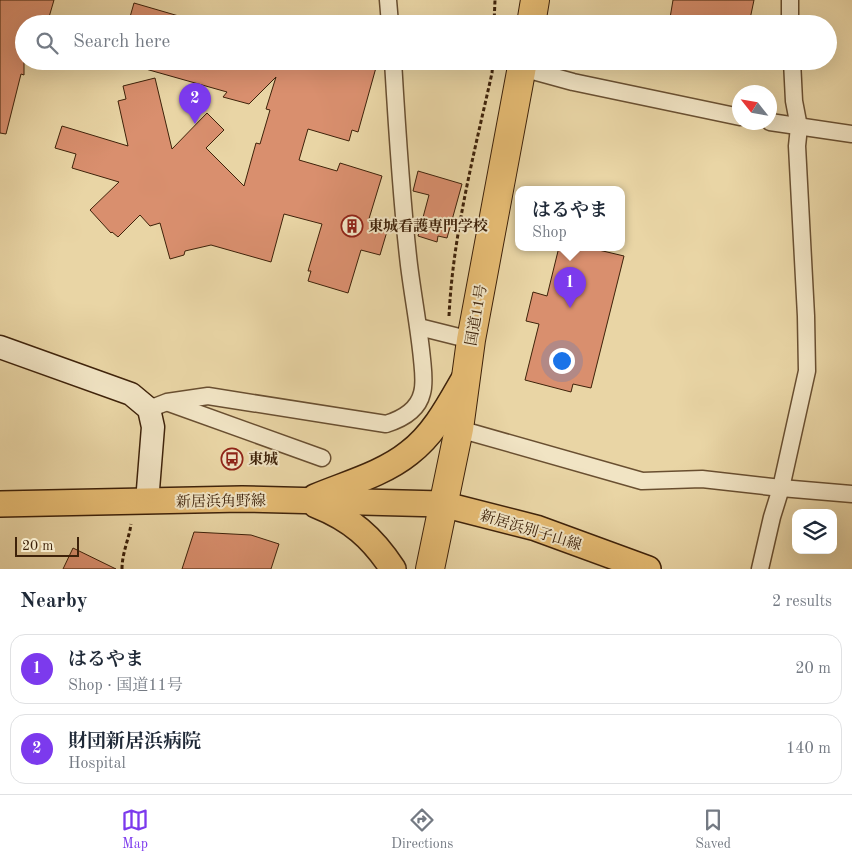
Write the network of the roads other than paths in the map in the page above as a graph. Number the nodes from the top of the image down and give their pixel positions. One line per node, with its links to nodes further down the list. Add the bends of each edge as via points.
1 (388, 0): 4 (street)
2 (535, 0): 5 (highway)
3 (790, 0): 6 (street)
4 (389, 15)
5 (532, 15)
6 (790, 15)
7 (394, 70): 15 (street, via 408,248)
8 (522, 70): 16 (highway, 国道11号)
9 (538, 70): 11 (street, via 573,82)
10 (792, 70): 13 (street)
11 (732, 115)
12 (777, 123): 13 (street)
13 (798, 127): 14 (street); 22 (street, via 807,371)
14 (852, 134)
15 (419, 327): 16 (street); 19 (street, via 422,393 418,403 400,420 386,424 208,396)
16 (471, 340): 18 (highway, 国道11号)
17 (0, 347): 19 (street)
18 (467, 374): 20 (highway, 国道11号); 24 (main road, via 429,434 410,453 388,467)
19 (158, 406): 21 (street); 25 (street)
20 (459, 429): 22 (street, via 642,481 702,479); 27 (highway, 国道11号)
21 (322, 458)
22 (781, 488): 23 (street); 31 (street)
23 (852, 494)
24 (306, 501): 25 (main road, 新居浜角野線); 27 (main road, 新居浜角野線); 28 (main road, via 336,513 355,526 378,547)
25 (140, 502): 26 (main road, 新居浜角野線)
26 (0, 504)
27 (442, 504): 29 (highway, 国道11号); 30 (main road, 新居浜別子山線, via 536,528)
28 (393, 569)
29 (430, 569)
30 (648, 569)
31 (760, 569)

